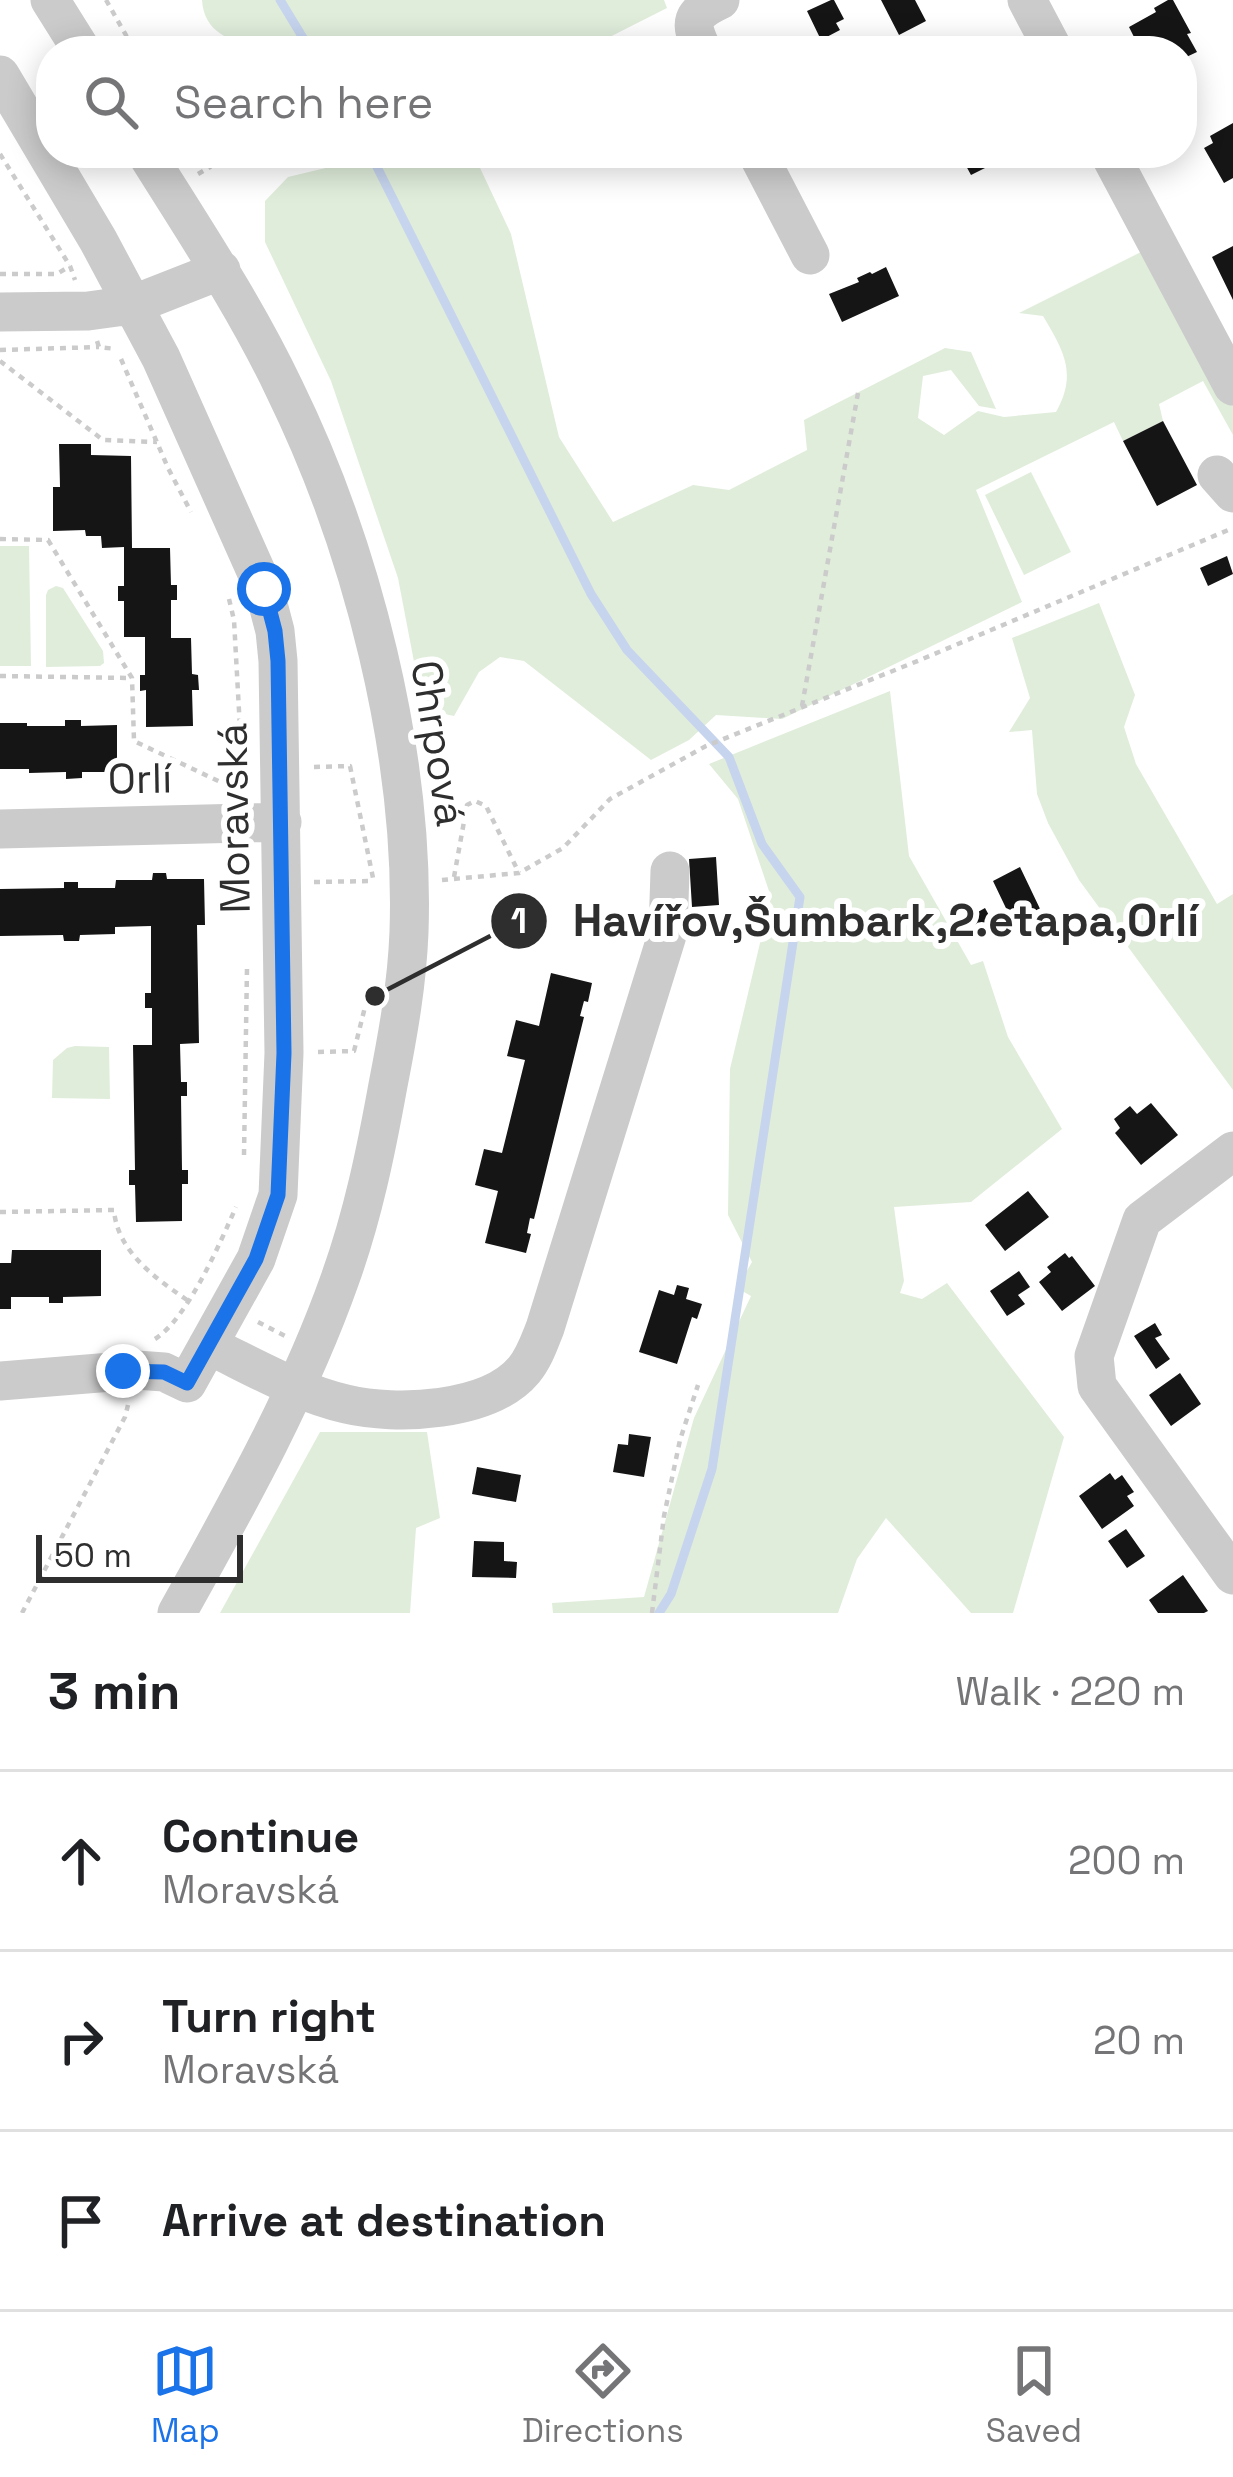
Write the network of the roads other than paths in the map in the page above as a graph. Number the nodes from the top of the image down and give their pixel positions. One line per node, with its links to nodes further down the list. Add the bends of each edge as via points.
1 (50, 0): 4 (street)
2 (720, 0): 5 (street, via 699,10)
3 (1027, 0): 6 (street)
4 (73, 36)
5 (696, 36)
6 (1046, 36)
7 (0, 75): 8 (street, Moravská)
8 (36, 136)
9 (55, 168): 15 (street, Moravská)
10 (156, 168): 14 (street, Chrpová)
11 (765, 168): 13 (street)
12 (1117, 168): 17 (street)
13 (810, 255)
14 (221, 270): 15 (street); 24 (street, Chrpová, via 312,448 356,574 380,667 407,841 406,983 370,1179)
15 (132, 304): 16 (street); 18 (street, Moravská, via 271,609)
16 (0, 312)
17 (1233, 386)
18 (281, 822): 19 (street, Orlí); 22 (street, Moravská, via 278,1195 256,1259)
19 (0, 829)
20 (670, 871): 24 (street, via 668,932 544,1328 522,1372 482,1397 430,1408 346,1405)
21 (1233, 1150): 25 (street, via 1142,1220 1094,1356 1097,1386)
22 (208, 1345): 23 (street, Moravská, via 187,1383 136,1370); 24 (street)
23 (0, 1381)
24 (296, 1386): 26 (street, Chrpová)
25 (1233, 1575)
26 (177, 1613)

